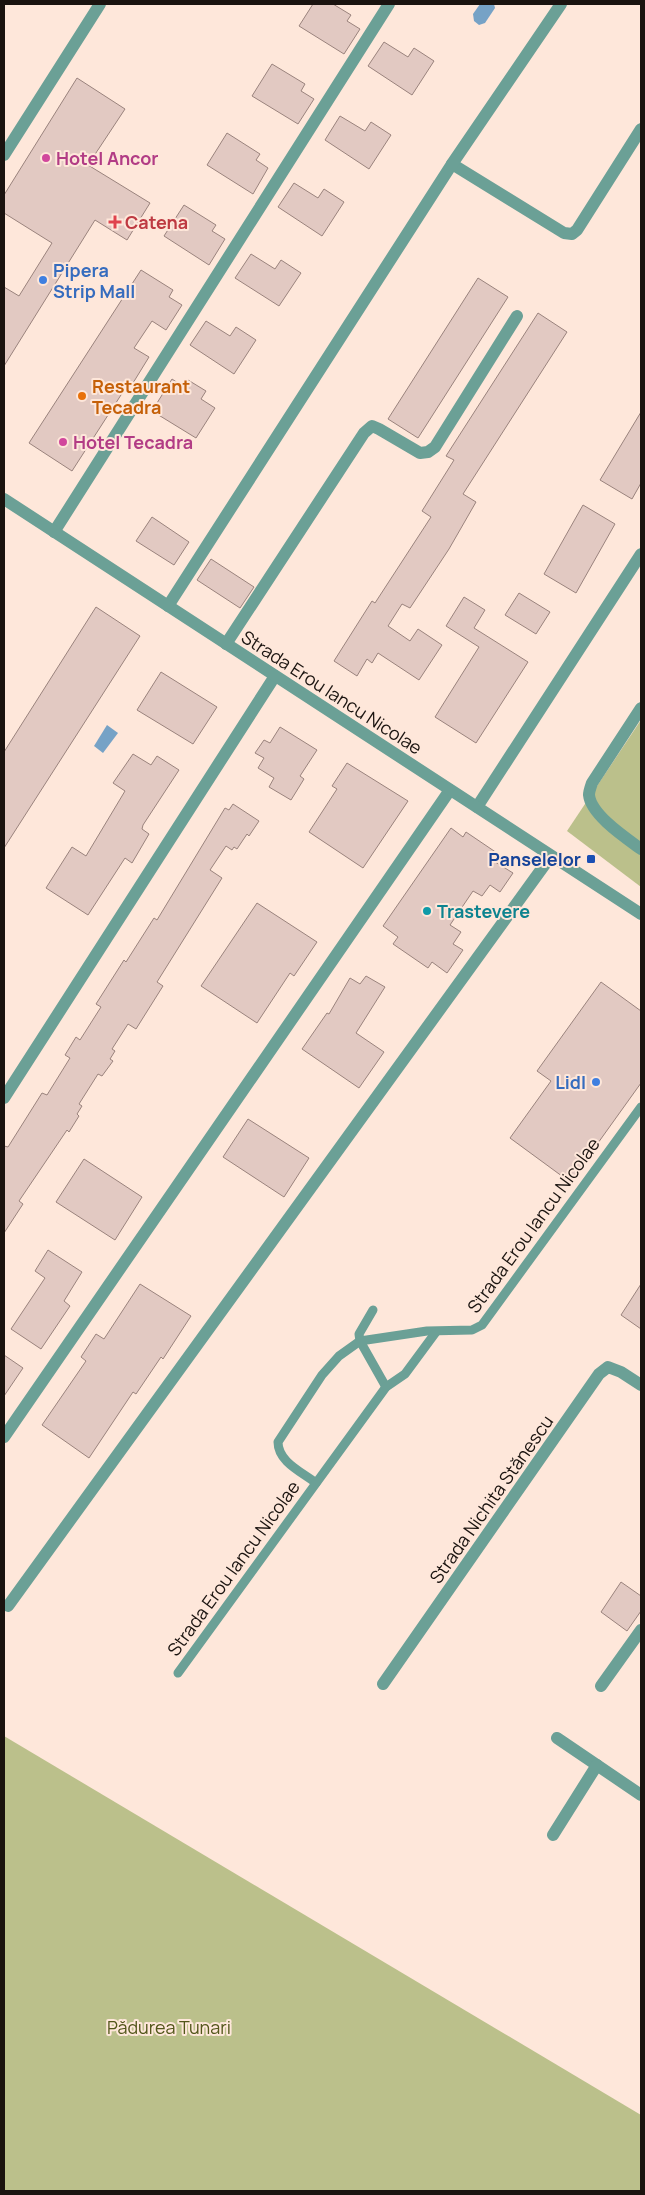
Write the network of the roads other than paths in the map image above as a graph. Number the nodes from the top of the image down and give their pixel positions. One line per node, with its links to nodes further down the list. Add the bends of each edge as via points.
1 (100, 4): 5 (street)
2 (389, 4): 9 (street)
3 (561, 4): 6 (street)
4 (641, 129): 6 (street, via 572,234 564,233)
5 (4, 155)
6 (452, 164): 11 (street)
7 (517, 316): 12 (street, via 435,447 420,453 372,426 364,433)
8 (4, 500): 9 (street, Strada Erou Iancu Nicolae)
9 (54, 532): 11 (street, Strada Erou Iancu Nicolae)
10 (641, 554): 16 (street)
11 (168, 606): 12 (street, Strada Erou Iancu Nicolae)
12 (226, 644): 13 (street, Strada Erou Iancu Nicolae)
13 (275, 676): 15 (street, Strada Erou Iancu Nicolae); 20 (street)
14 (641, 708): 17 (street, via 592,783 589,793 592,805 605,820)
15 (450, 790): 16 (street, Strada Erou Iancu Nicolae); 27 (street)
16 (477, 807): 18 (street, Strada Erou Iancu Nicolae)
17 (641, 849)
18 (551, 856): 19 (street, Strada Erou Iancu Nicolae); 29 (street)
19 (640, 912)
20 (4, 1098)
21 (641, 1107): 23 (lane, Strada Erou Iancu Nicolae, via 482,1326 472,1330)
22 (373, 1310): 24 (lane, via 359,1334)
23 (436, 1332): 24 (lane, Strada Erou Iancu Nicolae); 26 (lane, Strada Erou Iancu Nicolae, via 405,1374)
24 (360, 1341): 26 (lane); 28 (lane, Strada Erou Iancu Nicolae, via 339,1356 322,1375 278,1442 284,1459)
25 (641, 1385): 32 (street, Strada Nichita Stănescu, via 608,1367 600,1374)
26 (386, 1387): 28 (lane, Strada Erou Iancu Nicolae)
27 (4, 1437)
28 (316, 1483): 31 (lane, Strada Erou Iancu Nicolae)
29 (8, 1606)
30 (641, 1630): 33 (street)
31 (178, 1673)
32 (383, 1684)
33 (601, 1686)
34 (556, 1738): 35 (street)
35 (597, 1765): 36 (street); 37 (street)
36 (641, 1795)
37 (552, 1835)

